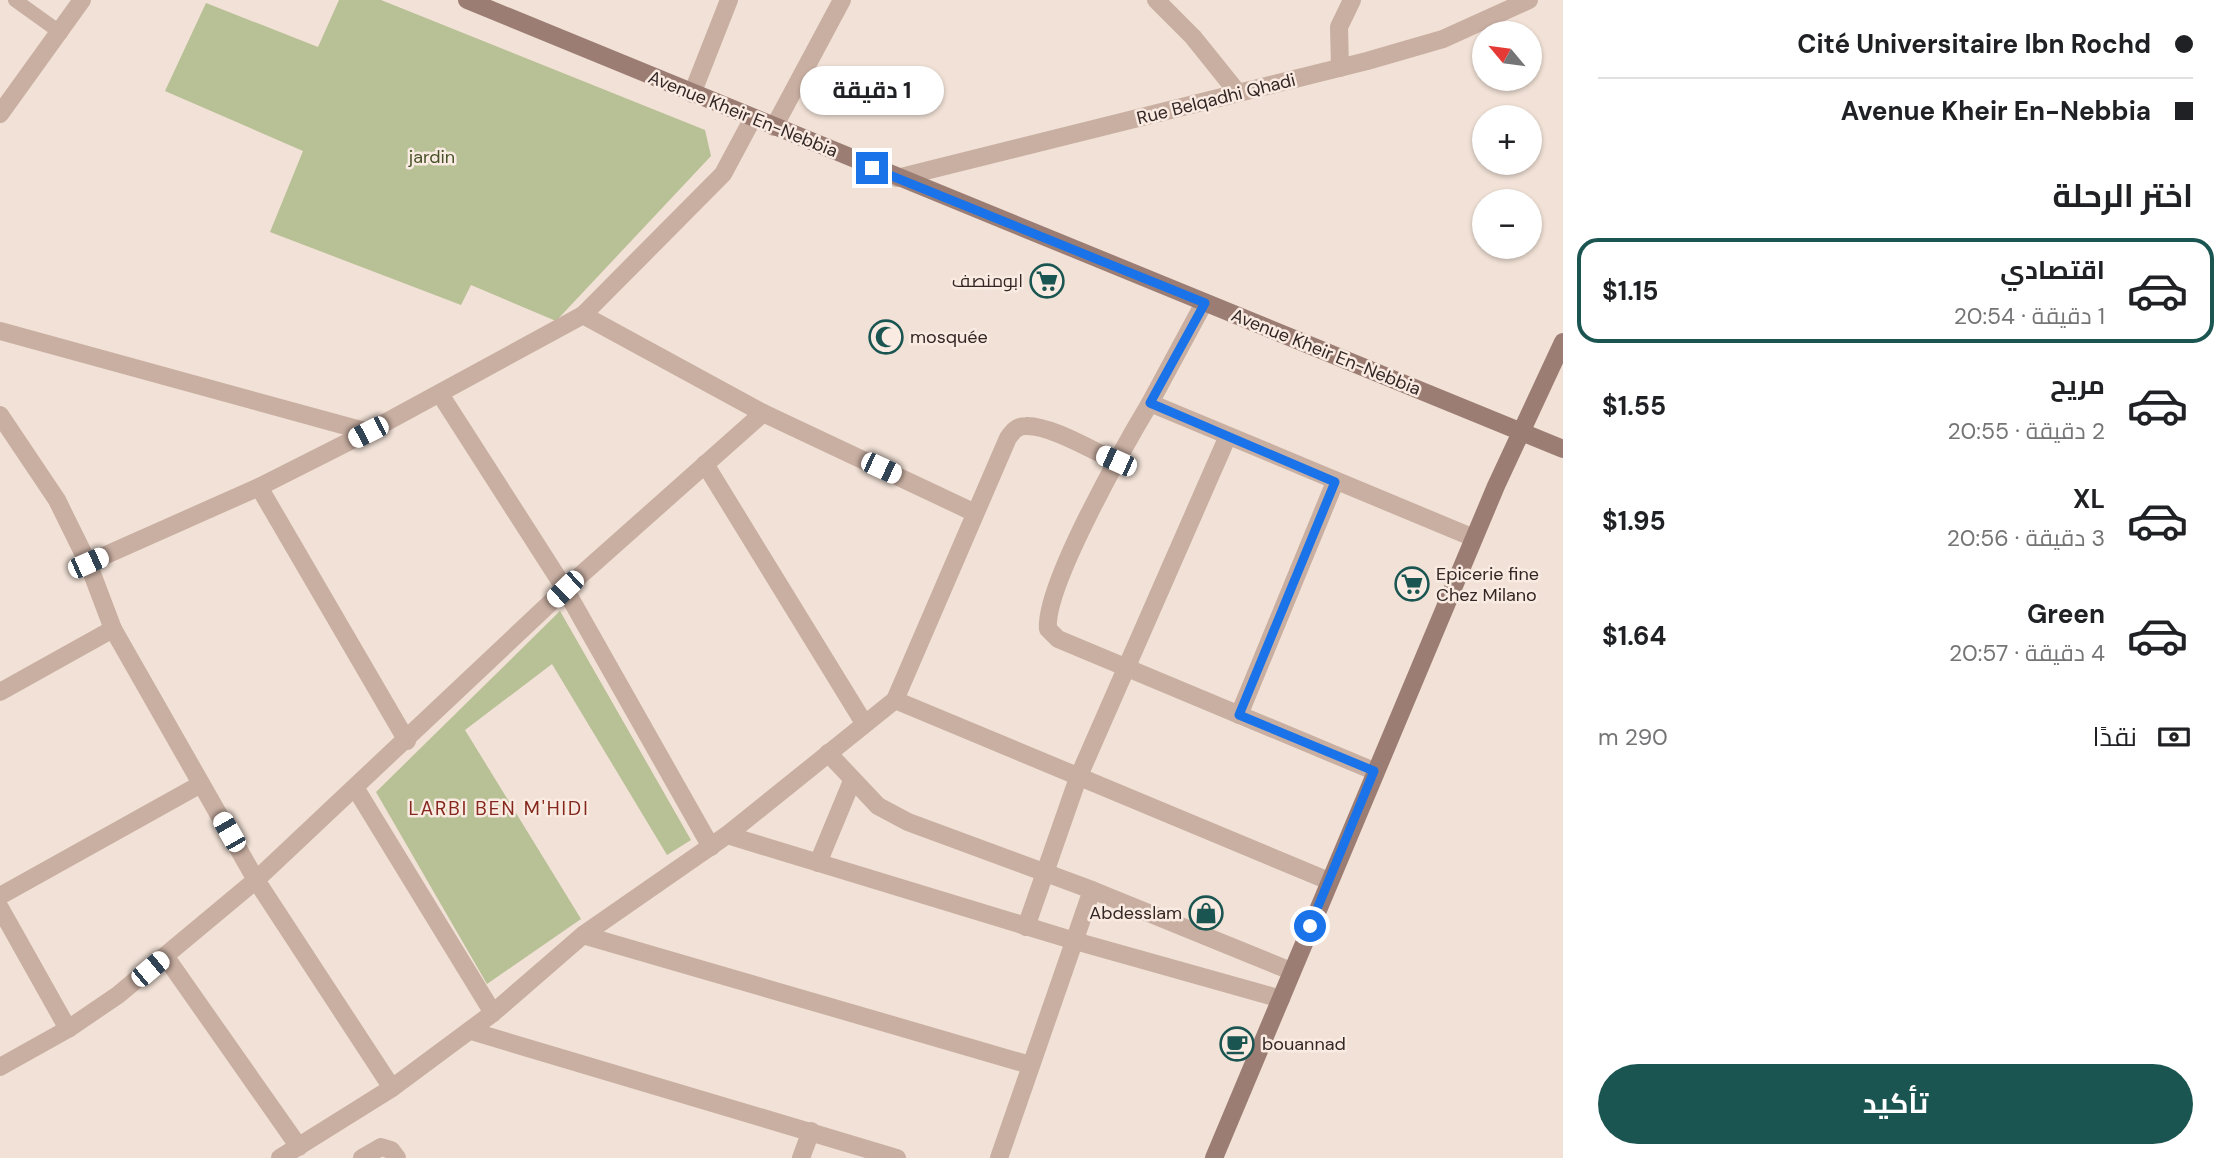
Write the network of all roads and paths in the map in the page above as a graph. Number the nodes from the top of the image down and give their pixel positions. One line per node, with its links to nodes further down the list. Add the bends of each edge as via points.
1 (15, 0): 9 (lane)
2 (82, 0): 9 (street)
3 (467, 0): 12 (main road, Avenue Kheir En-Nebbia)
4 (729, 0): 12 (street)
5 (842, 0): 15 (street)
6 (1156, 0): 11 (street)
7 (1352, 0): 10 (street, via 1339,27)
8 (1529, 0): 10 (street, Rue Belqadhi Qhadi, via 1443,39)
9 (61, 33): 13 (street)
10 (1340, 68): 11 (street, Rue Belqadhi Qhadi)
11 (1238, 93): 16 (street, Rue Belqadhi Qhadi)
12 (692, 94): 14 (main road, Avenue Kheir En-Nebbia)
13 (0, 114)
14 (753, 118): 15 (main road, Avenue Kheir En-Nebbia); 18 (street, via 723,174)
15 (775, 127): 16 (main road, Avenue Kheir En-Nebbia)
16 (897, 178): 17 (main road, Avenue Kheir En-Nebbia)
17 (1205, 303): 22 (street); 25 (main road, Avenue Kheir En-Nebbia)
18 (583, 315): 21 (street); 23 (street)
19 (0, 331): 26 (street)
20 (1563, 342): 25 (main road)
21 (440, 394): 26 (street); 36 (street)
22 (1150, 403): 27 (street); 29 (street)
23 (763, 412): 30 (street); 33 (street)
24 (3, 425): 35 (street, via 57,500)
25 (1520, 431): 28 (main road, Avenue Kheir En-Nebbia); 34 (main road)
26 (368, 432): 32 (street)
27 (1227, 438): 31 (street); 38 (street)
28 (1563, 449)
29 (1116, 461): 33 (street, via 1040,427 1014,429); 38 (street, via 1047,616 1048,629 1058,639)
30 (705, 464): 36 (street); 42 (street)
31 (1335, 482): 34 (street); 41 (street)
32 (258, 487): 35 (street); 43 (street)
33 (975, 513): 40 (street)
34 (1474, 538): 45 (main road)
35 (88, 563): 37 (street)
36 (565, 589): 43 (street); 51 (street)
37 (113, 629): 39 (street); 48 (street)
38 (1126, 668): 41 (street); 46 (street)
39 (0, 692)
40 (895, 700): 42 (street); 46 (street)
41 (1239, 715): 45 (street)
42 (864, 723): 44 (street)
43 (407, 741): 49 (street)
44 (828, 752): 47 (street); 50 (street)
45 (1374, 771): 55 (main road)
46 (1078, 778): 53 (street); 55 (street)
47 (852, 781): 52 (street); 53 (street, via 878,806 908,822)
48 (201, 784): 54 (street); 57 (street)
49 (356, 789): 54 (street); 65 (street)
50 (727, 835): 51 (street); 52 (street)
51 (710, 847): 60 (street)
52 (818, 863): 59 (street)
53 (1045, 872): 56 (street); 59 (street)
54 (256, 880): 62 (street); 70 (street)
55 (1329, 881): 63 (main road)
56 (1092, 890): 61 (street); 63 (street)
57 (0, 896)
58 (0, 908): 66 (street)
59 (1026, 927): 61 (street)
60 (583, 936): 65 (street); 68 (street)
61 (1075, 941): 64 (street); 68 (street)
62 (165, 956): 66 (street); 72 (street)
63 (1291, 971): 64 (main road)
64 (1281, 999): 79 (main road)
65 (493, 1013): 67 (street)
66 (68, 1029): 69 (street)
67 (471, 1031): 70 (street); 71 (street)
68 (1030, 1065): 78 (street)
69 (0, 1067)
70 (391, 1088): 72 (street)
71 (811, 1131): 76 (street); 77 (street)
72 (299, 1147): 73 (street)
73 (280, 1158)
74 (362, 1158): 75 (street, via 381,1147)
75 (397, 1158)
76 (801, 1158)
77 (897, 1158)
78 (999, 1158)
79 (1214, 1158)

